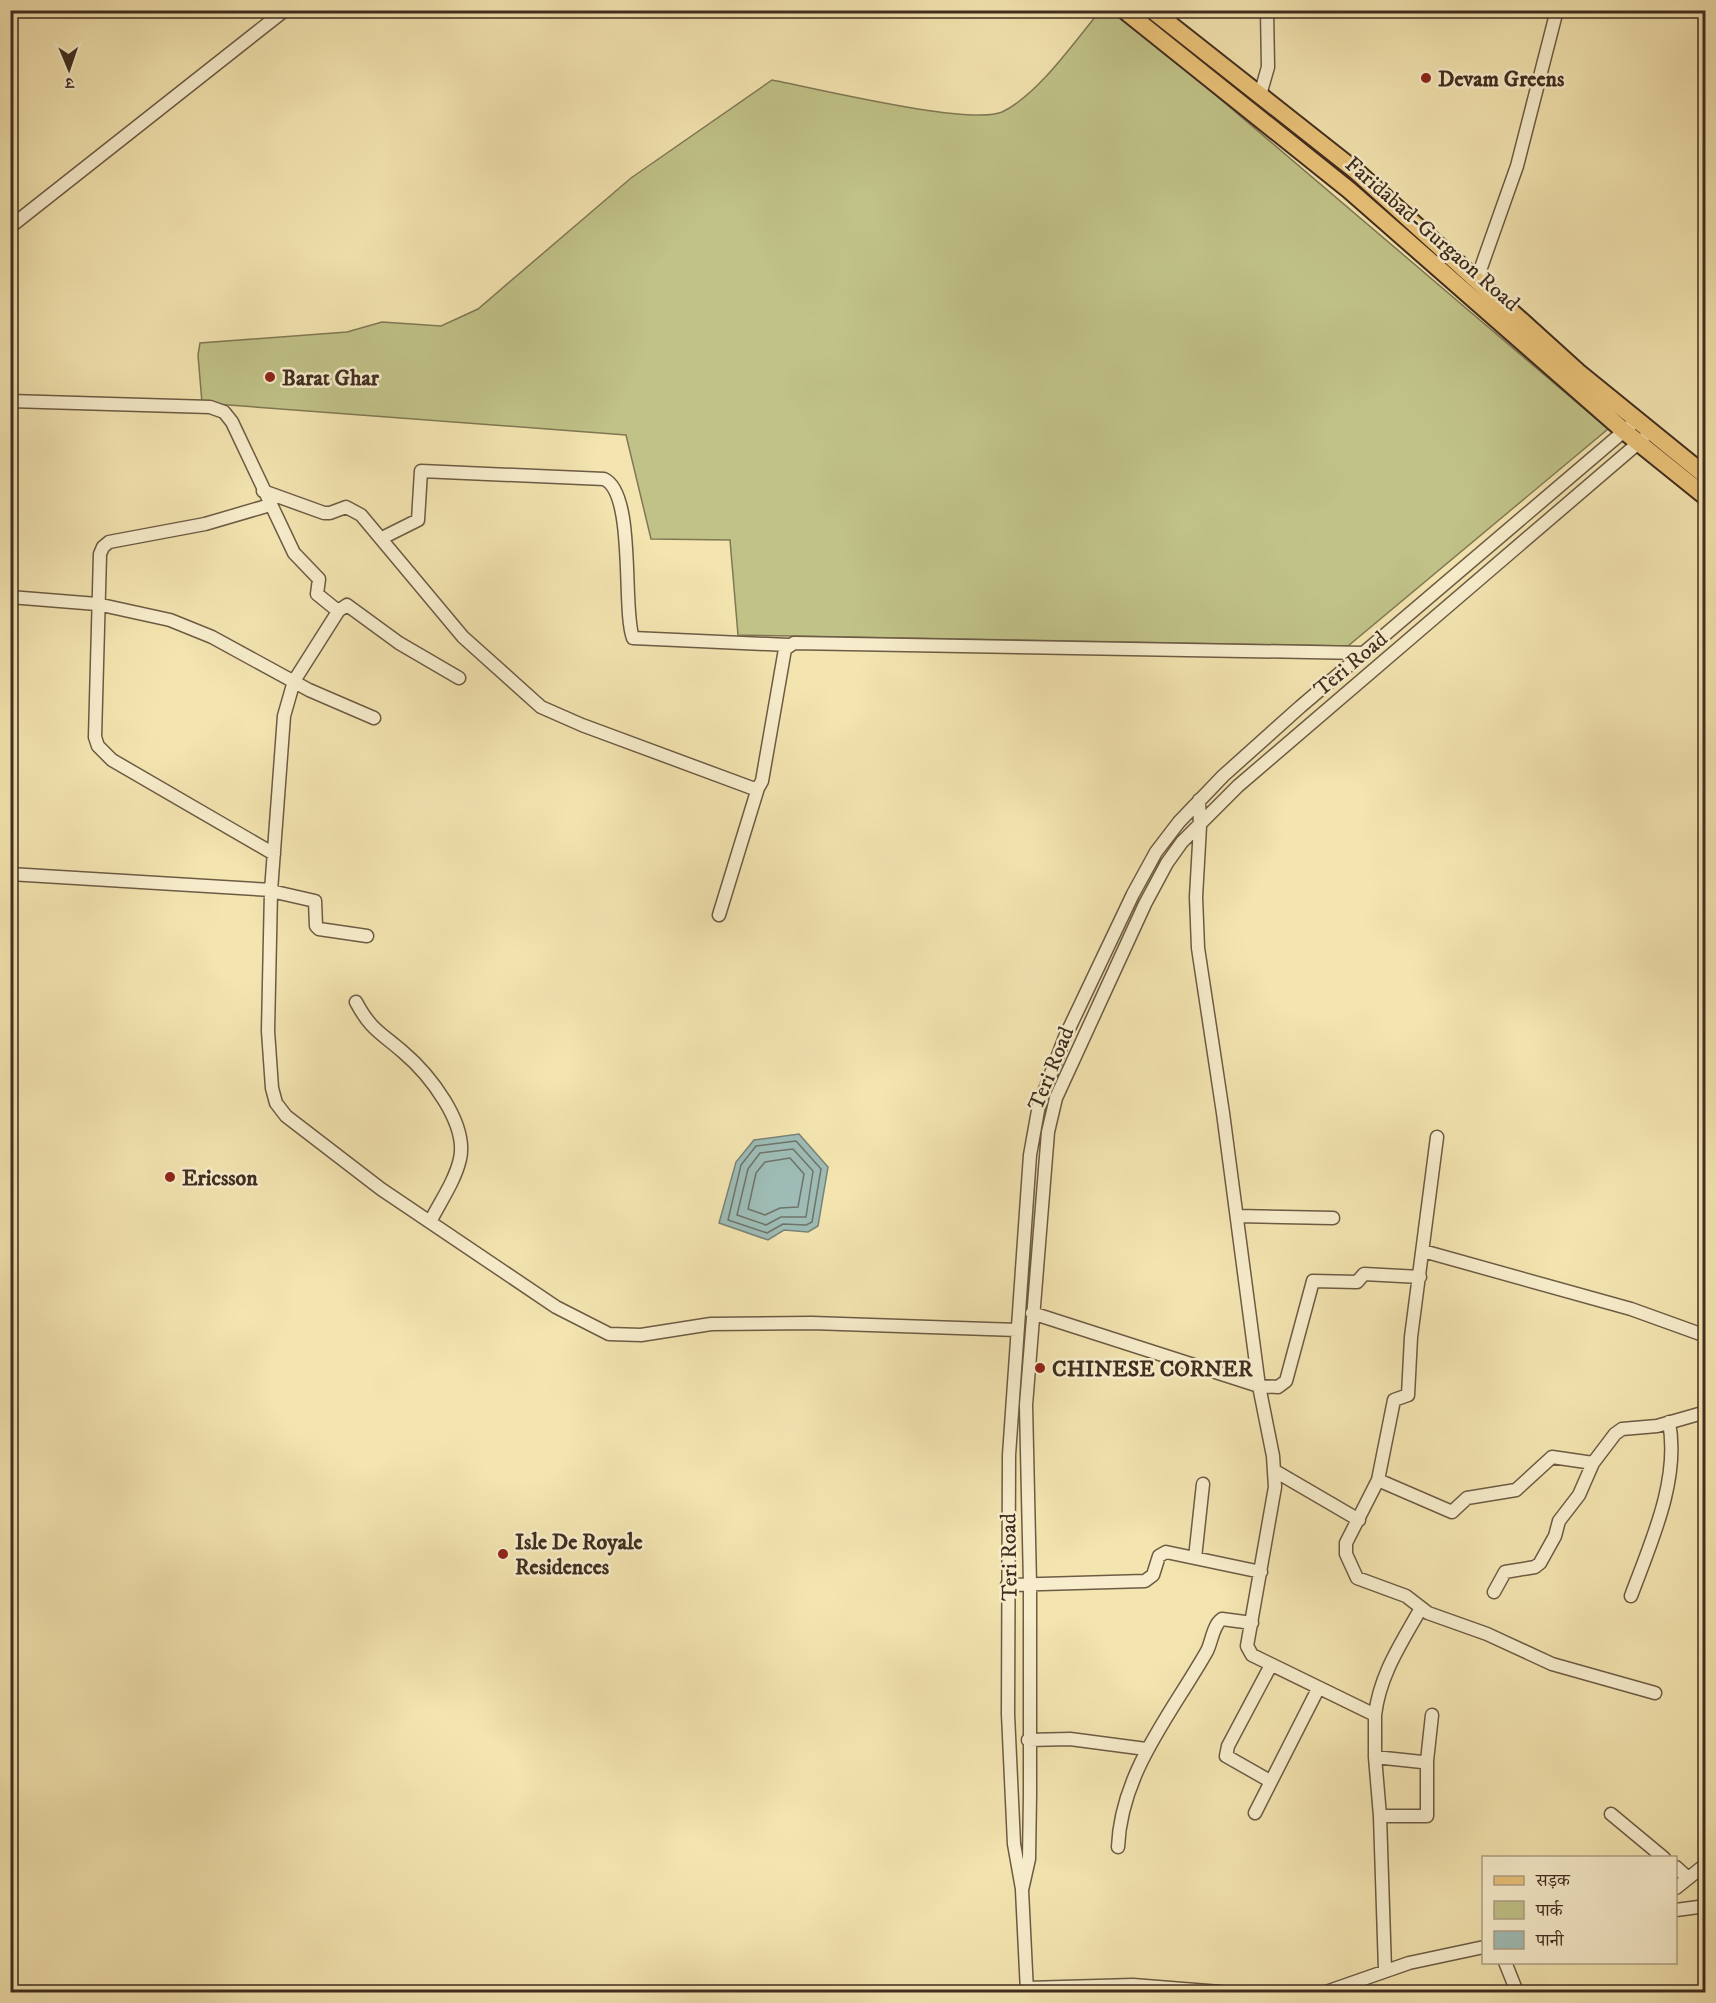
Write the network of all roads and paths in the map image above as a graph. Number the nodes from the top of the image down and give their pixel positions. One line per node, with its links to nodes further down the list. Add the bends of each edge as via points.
1 (285, 10): 7 (street)
2 (1124, 10): 10 (main road, Faridabad-Gurgaon Road, via 1340,183)
3 (1152, 10): 6 (main road, Faridabad-Gurgaon Road)
4 (1267, 10): 6 (street, via 1268,67)
5 (1557, 10): 8 (street, via 1517,166)
6 (1260, 95): 8 (main road, Faridabad-Gurgaon Road, via 1356,171)
7 (10, 227)
8 (1477, 279): 10 (main road, Faridabad-Gurgaon Road)
9 (10, 401): 13 (street, via 210,407 224,412 232,422)
10 (1630, 426): 11 (main road, Faridabad-Gurgaon Road); 21 (street)
11 (1645, 438): 12 (main road, Faridabad-Gurgaon Road); 14 (main road, Faridabad-Gurgaon Road); 27 (street, Teri Road, via 1238,786)
12 (1706, 476)
13 (264, 491): 15 (street); 16 (street, via 324,513 350,507)
14 (1706, 497)
15 (270, 505): 18 (street, via 184,529 109,542 100,554); 19 (street, via 297,558 319,579 317,594)
16 (382, 538): 20 (street, via 418,520 421,471 604,479 610,484 624,529 633,638); 25 (street, via 463,637 541,706 582,725)
17 (10, 597): 18 (street)
18 (97, 604): 23 (street, via 153,615 192,628); 28 (street, via 98,746 121,766)
19 (339, 610): 22 (street, via 347,605 399,643); 23 (street)
20 (788, 645): 21 (street); 25 (street)
21 (1363, 653): 26 (street)
22 (459, 678)
23 (294, 681): 24 (street); 28 (street, via 284,716)
24 (375, 718)
25 (758, 788): 31 (street)
26 (1199, 800): 27 (street); 40 (street, via 1147,867 1050,1073 1034,1131)
27 (1200, 826): 35 (street, via 1198,939); 41 (street, Teri Road, via 1167,863 1145,904 1056,1098 1048,1132)
28 (274, 854): 30 (street)
29 (10, 874): 30 (street)
30 (272, 891): 32 (street, via 315,901 319,929); 37 (street, via 268,1031 276,1103 301,1129)
31 (719, 915)
32 (367, 936)
33 (356, 1002): 37 (street, via 374,1030 426,1074 458,1130 460,1160)
34 (1437, 1137): 38 (street)
35 (1237, 1216): 36 (street); 45 (street)
36 (1333, 1218)
37 (430, 1222): 43 (street, via 556,1307 609,1334 641,1335 711,1324 812,1323)
38 (1423, 1251): 39 (street); 44 (street, via 1631,1309)
39 (1420, 1277): 45 (street, via 1364,1274 1357,1282 1313,1281 1286,1381 1278,1387); 50 (street, via 1408,1395 1394,1400)
40 (1020, 1281): 41 (street); 43 (street)
41 (1035, 1282): 42 (street, Teri Road)
42 (1032, 1313): 45 (street); 55 (street, Teri Road, via 1026,1405)
43 (1017, 1330): 56 (street, via 1010,1411)
44 (1706, 1336)
45 (1259, 1386): 49 (street)
46 (1706, 1412): 47 (street)
47 (1669, 1422): 48 (street, via 1622,1429); 58 (street, via 1673,1450 1667,1485)
48 (1593, 1463): 50 (street, via 1552,1457 1516,1490 1467,1498 1452,1512); 57 (street, via 1540,1563 1505,1572)
49 (1275, 1471): 52 (street); 54 (street)
50 (1378, 1480): 52 (street)
51 (1203, 1484): 53 (street)
52 (1359, 1520): 59 (street, via 1345,1549 1355,1575 1406,1596)
53 (1195, 1558): 54 (street); 55 (street, via 1161,1553 1153,1575 1145,1581)
54 (1261, 1572): 60 (street)
55 (1030, 1584): 56 (street); 66 (street, Teri Road)
56 (1007, 1585): 80 (street, via 1014,1844)
57 (1494, 1592)
58 (1631, 1596)
59 (1421, 1608): 63 (street, via 1552,1664); 64 (street, via 1387,1667)
60 (1252, 1623): 61 (street, via 1248,1651); 67 (street, via 1219,1620 1206,1653)
61 (1271, 1665): 62 (street); 70 (street, via 1226,1756)
62 (1318, 1689): 64 (street); 70 (street)
63 (1655, 1693)
64 (1375, 1715): 68 (street)
65 (1432, 1715): 73 (street, via 1427,1815)
66 (1028, 1740): 67 (street, via 1070,1739); 80 (street, Teri Road, via 1029,1859)
67 (1146, 1749): 74 (street, via 1121,1821)
68 (1375, 1757): 69 (street); 73 (street)
69 (1422, 1762)
70 (1270, 1782): 71 (street)
71 (1255, 1813)
72 (1611, 1814): 75 (street)
73 (1380, 1816): 85 (street)
74 (1118, 1847)
75 (1663, 1856)
76 (1706, 1864): 78 (street)
77 (1677, 1868): 78 (street)
78 (1688, 1878): 79 (street)
79 (1677, 1887)
80 (1022, 1890): 86 (street, Teri Road)
81 (1706, 1906): 82 (street)
82 (1677, 1910)
83 (1482, 1947): 85 (street)
84 (1506, 1964): 89 (street)
85 (1385, 1970): 88 (street)
86 (1027, 1990): 87 (street, via 1133,1985)
87 (1221, 1992)
88 (1326, 1992)
89 (1517, 1992)

